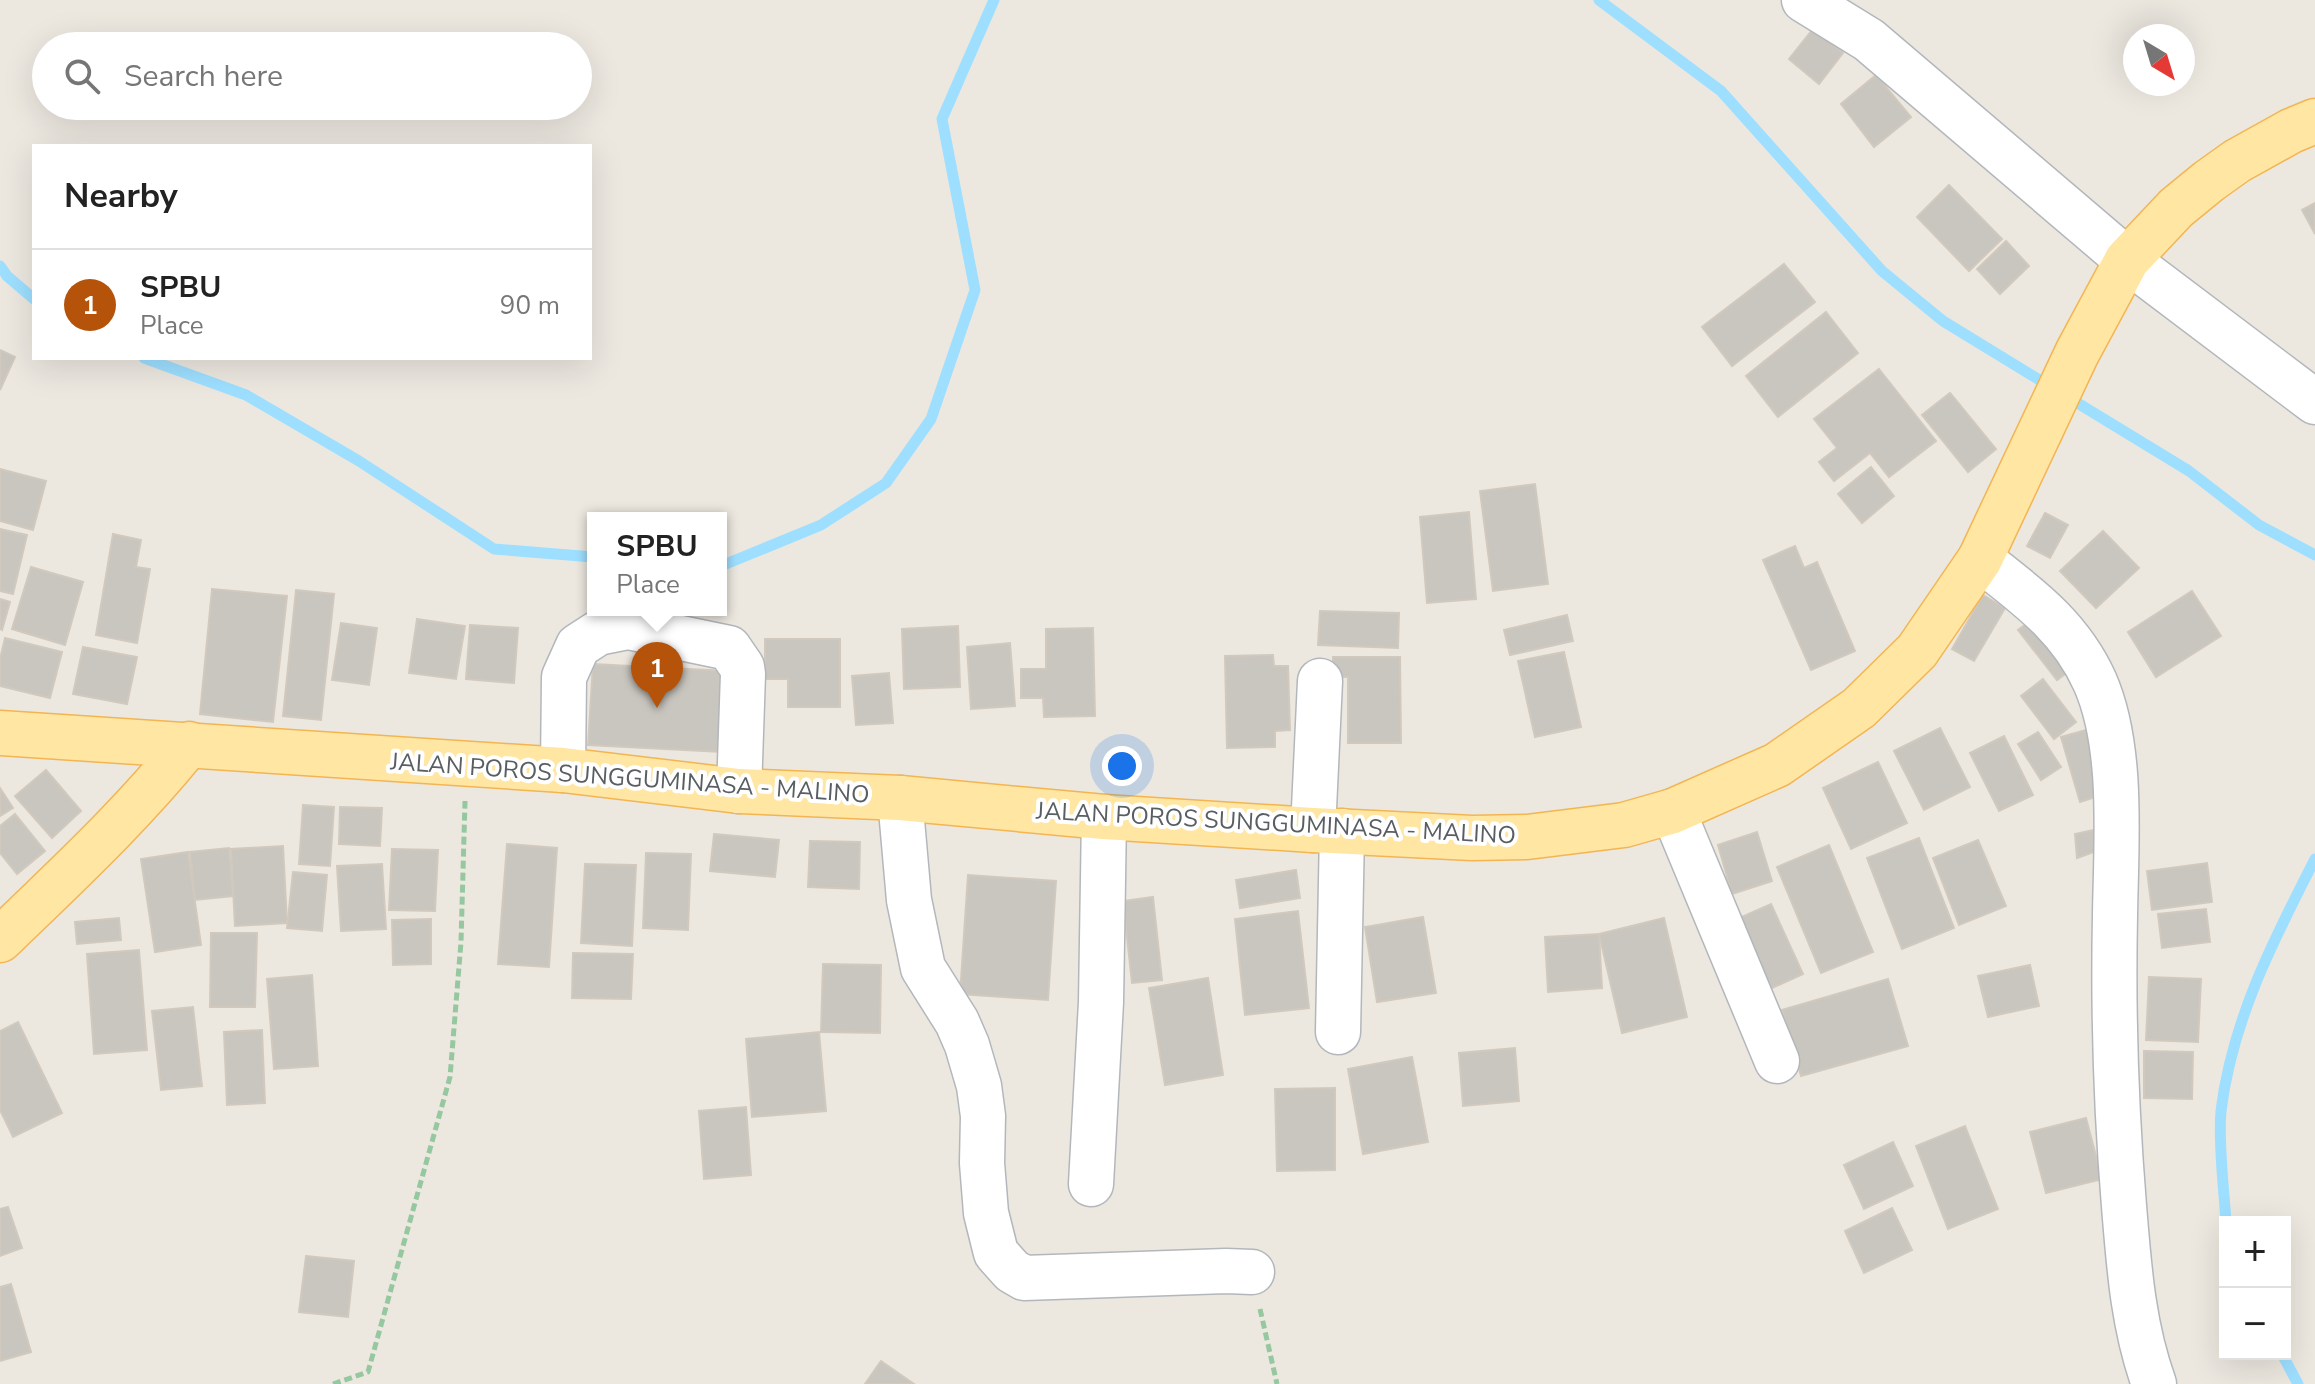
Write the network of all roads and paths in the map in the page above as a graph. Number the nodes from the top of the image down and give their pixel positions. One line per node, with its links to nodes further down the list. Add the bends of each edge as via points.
1 (1804, 0): 3 (street, via 1869,40)
2 (2315, 121): 3 (main road, JALAN POROS SUNGGUMINASA - MALINO, via 2209,181)
3 (2127, 260): 4 (street); 5 (main road, JALAN POROS SUNGGUMINASA - MALINO)
4 (2315, 402)
5 (1980, 559): 13 (main road, JALAN POROS SUNGGUMINASA - MALINO, via 1917,651 1859,708 1777,765); 23 (street, via 2045,610 2070,640 2094,681 2109,735 2117,828 2114,1032 2121,1168 2132,1299)
6 (1320, 681): 15 (street)
7 (0, 733): 8 (main road, JALAN POROS SUNGGUMINASA - MALINO)
8 (189, 744): 9 (main road, JALAN POROS SUNGGUMINASA - MALINO); 16 (main road, via 150,792)
9 (466, 765): 10 (main road, JALAN POROS SUNGGUMINASA - MALINO); 21 (path, via 461,942 450,1077 368,1372)
10 (563, 770): 11 (main road, JALAN POROS SUNGGUMINASA - MALINO); 11 (street, via 564,677 578,646 598,633 628,627 729,648 736,656 743,674)
11 (739, 791): 12 (main road, JALAN POROS SUNGGUMINASA - MALINO)
12 (900, 798): 14 (main road, JALAN POROS SUNGGUMINASA - MALINO); 20 (street, via 909,900 923,968 957,1022 979,1086 986,1213 996,1253 1024,1278)
13 (1673, 811): 15 (main road, JALAN POROS SUNGGUMINASA - MALINO, via 1624,825 1527,837); 18 (street)
14 (1104, 817): 15 (main road, JALAN POROS SUNGGUMINASA - MALINO); 19 (street)
15 (1328, 831): 17 (street)
16 (0, 940)
17 (1338, 1032)
18 (1777, 1061)
19 (1091, 1184)
20 (1252, 1272): 22 (path)
21 (333, 1384)
22 (1277, 1384)
23 (2154, 1384)

